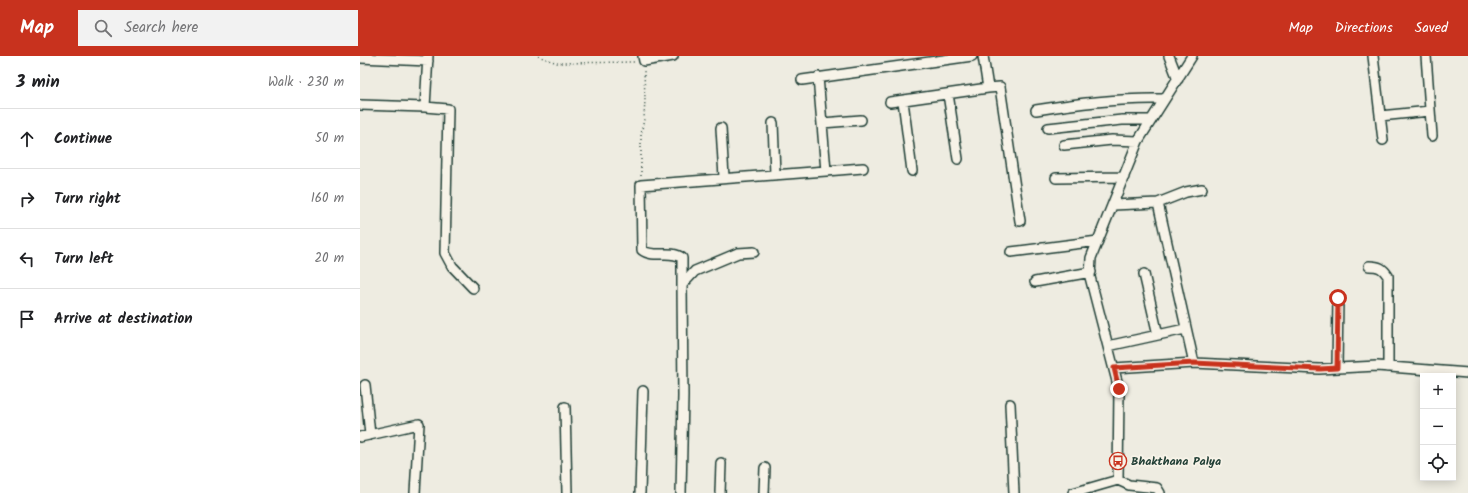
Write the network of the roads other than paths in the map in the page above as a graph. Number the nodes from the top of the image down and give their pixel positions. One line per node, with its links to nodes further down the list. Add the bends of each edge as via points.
1 (673, 56): 10 (street)
2 (972, 56): 11 (street)
3 (983, 56): 14 (street)
4 (1169, 56): 12 (street)
5 (1192, 56): 12 (street)
6 (1373, 56): 23 (street)
7 (1426, 56): 22 (street)
8 (360, 58): 9 (street)
9 (428, 58): 20 (street)
10 (643, 59)
11 (818, 77): 13 (street); 27 (street)
12 (1178, 79): 16 (street)
13 (802, 80)
14 (988, 88): 15 (street); 45 (street, via 1000,87)
15 (948, 94): 17 (street); 34 (street)
16 (1164, 99): 21 (street, via 1074,103); 25 (street)
17 (903, 100): 18 (street); 37 (street)
18 (890, 102)
19 (360, 105): 20 (street)
20 (425, 107): 54 (street, via 448,109 445,253 452,266)
21 (1036, 110)
22 (1430, 110): 23 (street); 30 (street)
23 (1380, 116): 31 (street)
24 (861, 120): 27 (street)
25 (1151, 120): 29 (street, via 1122,120); 32 (street)
26 (773, 123): 38 (street)
27 (822, 123): 36 (street)
28 (721, 128): 40 (street)
29 (1048, 128)
30 (1432, 136)
31 (1383, 140)
32 (1138, 141): 33 (street, via 1112,140); 39 (street)
33 (1064, 145)
34 (958, 159)
35 (863, 168): 36 (street)
36 (826, 171): 38 (street)
37 (912, 171)
38 (775, 174): 40 (street)
39 (1124, 177): 41 (street); 44 (street)
40 (724, 178): 53 (street, via 641,184 642,250 652,254 678,254 682,258)
41 (1056, 178)
42 (1202, 189): 43 (street)
43 (1158, 203): 44 (street); 56 (street)
44 (1113, 205): 46 (street)
45 (1020, 221)
46 (1098, 240): 48 (street); 50 (street, via 1091,258)
47 (754, 252): 53 (street, via 738,253 695,271)
48 (1011, 252)
49 (1369, 266): 60 (street, via 1377,266 1388,276)
50 (1091, 272): 52 (street); 58 (street, via 1090,278)
51 (1144, 274): 57 (street)
52 (1035, 282)
53 (682, 285): 78 (street)
54 (473, 288)
55 (1338, 298): 62 (street)
56 (1185, 329): 57 (street); 59 (street)
57 (1158, 335): 58 (street)
58 (1108, 346): 61 (street)
59 (1194, 363): 61 (street); 62 (street)
60 (1388, 367): 62 (street); 63 (street)
61 (1114, 368): 72 (street, via 1119,389)
62 (1337, 368)
63 (1468, 373)
64 (365, 385): 68 (street)
65 (643, 391): 77 (street)
66 (1010, 404): 81 (street)
67 (565, 407): 76 (street)
68 (370, 435): 69 (street); 75 (street, via 419,424)
69 (360, 437)
70 (721, 462): 79 (street)
71 (765, 468): 80 (street)
72 (1118, 480): 73 (street); 74 (street)
73 (1130, 489): 82 (street, via 1157,488)
74 (1078, 492)
75 (415, 493)
76 (567, 493)
77 (640, 493)
78 (681, 493)
79 (720, 493)
80 (764, 493)
81 (1014, 493)
82 (1160, 493)

